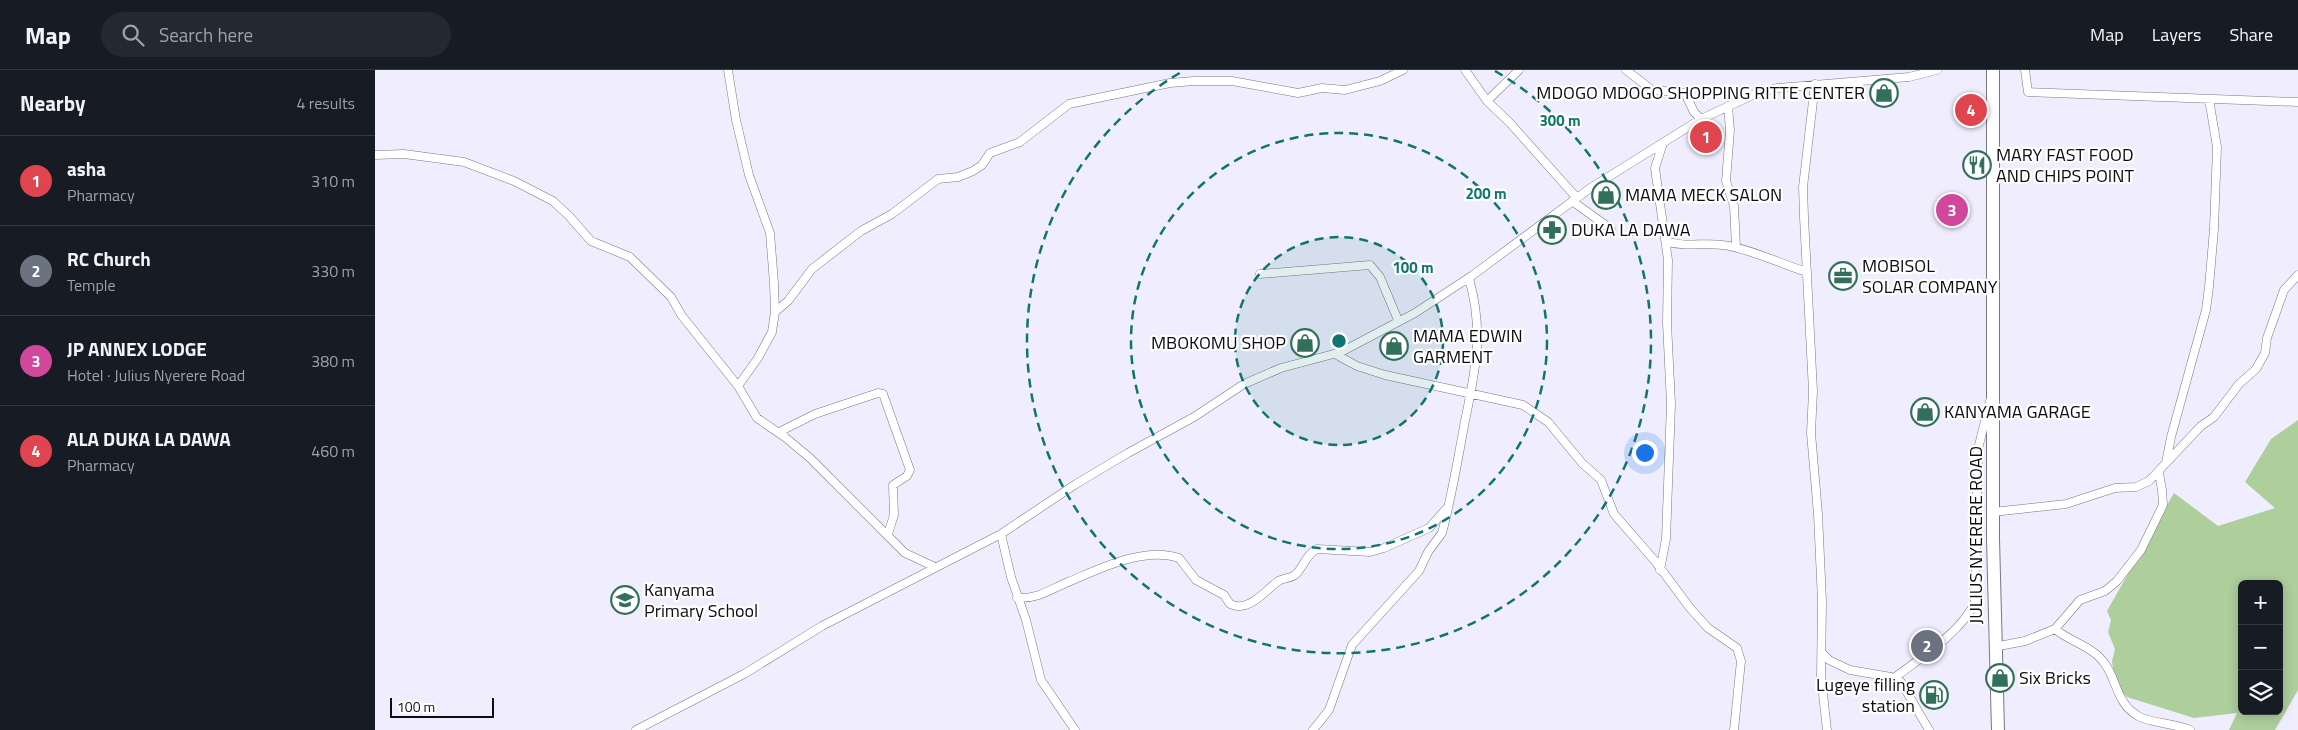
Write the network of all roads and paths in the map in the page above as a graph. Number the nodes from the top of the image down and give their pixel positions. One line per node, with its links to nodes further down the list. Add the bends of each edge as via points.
1 (729, 70): 25 (street, via 749,175 770,233)
2 (1403, 70): 25 (street, via 1345,90 1321,88 1299,94 1232,81 1194,81 1069,104 1020,142 990,153 973,171 958,178 938,179 892,214 861,231 812,269 788,301)
3 (1465, 70): 11 (street)
4 (1519, 70): 11 (street)
5 (1626, 70): 14 (street, via 1651,90 1685,93)
6 (1937, 70): 9 (street, via 1909,77)
7 (1993, 70): 29 (highway, JULIUS NYERERE ROAD)
8 (2025, 70): 10 (street, via 2028,92)
9 (1815, 84): 13 (street, via 1762,92); 21 (street, via 1803,187)
10 (2209, 99): 12 (street); 32 (street, via 2217,147 2209,287)
11 (1487, 101): 17 (street, via 1511,123)
12 (2298, 102)
13 (1728, 106): 14 (street); 20 (street, via 1730,130 1726,181 1734,206)
14 (1701, 119): 15 (street)
15 (1663, 144): 17 (street); 19 (street, via 1655,168)
16 (375, 155): 28 (street, via 404,154 464,162 514,180 553,201 591,241 630,257 671,297 682,316)
17 (1574, 199): 18 (street); 24 (street)
18 (1611, 228)
19 (1666, 241): 20 (street, via 1682,246 1706,243); 39 (street, via 1670,441 1666,539)
20 (1736, 247): 21 (street)
21 (1807, 272): 43 (street, via 1813,391 1811,433 1818,514)
22 (1260, 274): 26 (street, via 1370,265 1376,270)
23 (2298, 275): 32 (street, via 2284,290 2259,364 2217,414 2201,426)
24 (1469, 278): 26 (street); 30 (street, via 1479,333)
25 (775, 312): 28 (street, via 768,342)
26 (1398, 320): 27 (street)
27 (1335, 354): 30 (street, via 1357,366 1385,375); 37 (street, via 1281,368 1244,384 1194,417 1076,484)
28 (738, 386): 31 (street, via 757,418)
29 (1994, 387): 35 (highway, JULIUS NYERERE ROAD); 44 (street, via 1979,449 1975,602 1967,616 1937,645)
30 (1473, 393): 34 (street); 39 (street, via 1523,405 1548,422 1581,463 1601,480 1614,514)
31 (779, 432): 36 (street); 36 (street, via 815,414 877,393 883,394 910,470 905,478 893,485 894,514)
32 (2166, 465): 33 (street)
33 (2159, 473): 35 (street, via 2140,486 2115,488 2077,502); 41 (street, via 2163,505 2141,550 2113,585 2101,594 2083,598)
34 (1448, 506): 40 (street, via 1429,528 1384,548 1370,552 1317,548 1295,574 1279,580 1260,598 1239,606 1230,604 1224,595 1196,580 1179,558 1157,554 1096,570 1037,598); 48 (street, via 1442,533 1428,552 1423,566 1352,645 1329,710)
35 (1993, 512): 42 (highway, JULIUS NYERERE ROAD)
36 (888, 534): 38 (street, via 905,553)
37 (1001, 534): 38 (street); 40 (street)
38 (935, 567): 46 (street)
39 (1660, 570): 49 (street, via 1708,628 1737,648 1740,654)
40 (1017, 598): 47 (street, via 1041,680)
41 (2055, 628): 42 (street, via 2025,641); 45 (street, via 2105,662 2115,690 2136,715)
42 (1994, 646): 52 (highway, JULIUS NYERERE ROAD)
43 (1823, 654): 44 (street, via 1850,670); 50 (street, via 1821,676)
44 (1894, 678): 51 (street, via 1905,687)
45 (2156, 720): 53 (street); 54 (street)
46 (636, 730)
47 (1075, 730)
48 (1313, 730)
49 (1734, 730)
50 (1827, 730)
51 (1929, 730)
52 (1998, 730)
53 (2156, 730)
54 (2190, 730)

